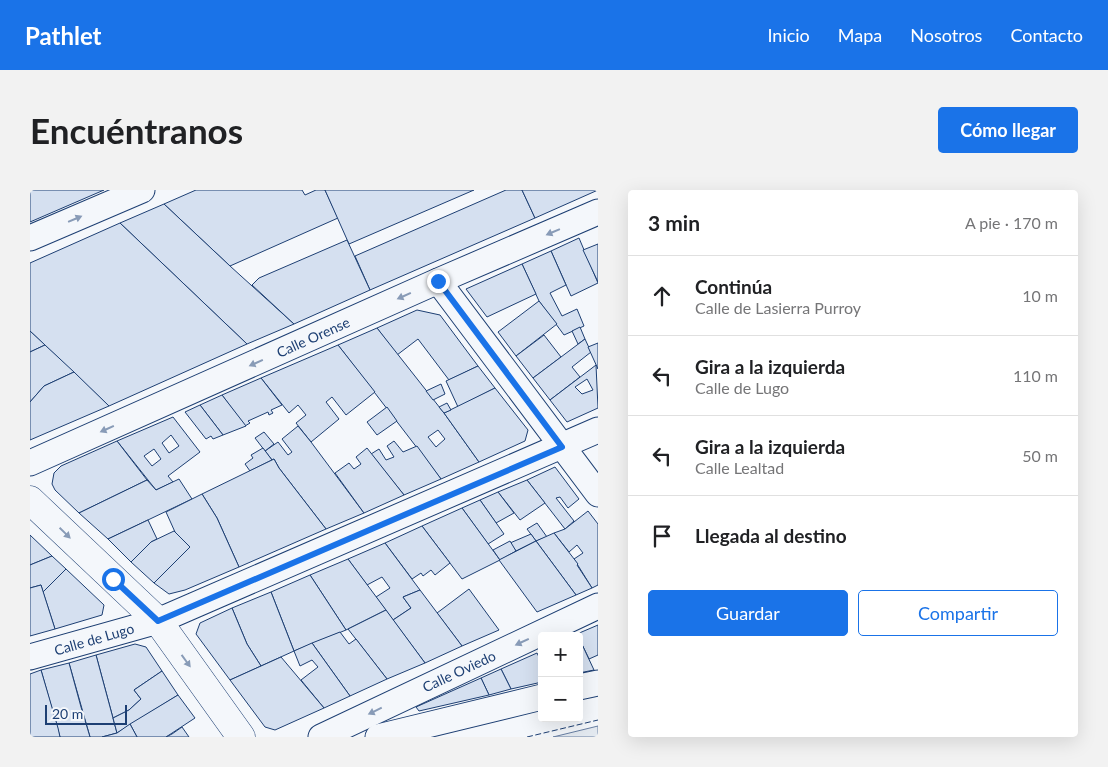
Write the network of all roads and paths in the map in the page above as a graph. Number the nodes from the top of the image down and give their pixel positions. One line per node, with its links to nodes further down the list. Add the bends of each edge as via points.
1 (142, 190): 3 (street, one-way to 1)
2 (598, 212): 4 (street, Calle Orense, one-way to 4)
3 (30, 238)
4 (438, 281): 6 (street); 7 (street, Calle Orense, one-way to 7)
5 (598, 430): 6 (street, Calle de Lugo)
6 (562, 447): 8 (street); 11 (street, Calle de Lugo)
7 (30, 463)
8 (598, 494)
9 (30, 500): 11 (street, one-way to 11)
10 (598, 606): 17 (street, Calle Oviedo, one-way to 17)
11 (158, 621): 12 (street, Calle de Lugo); 16 (street, one-way to 16)
12 (30, 657)
13 (598, 683): 14 (street)
14 (583, 686)
15 (538, 698): 18 (street)
16 (241, 737)
17 (321, 737)
18 (378, 737)

